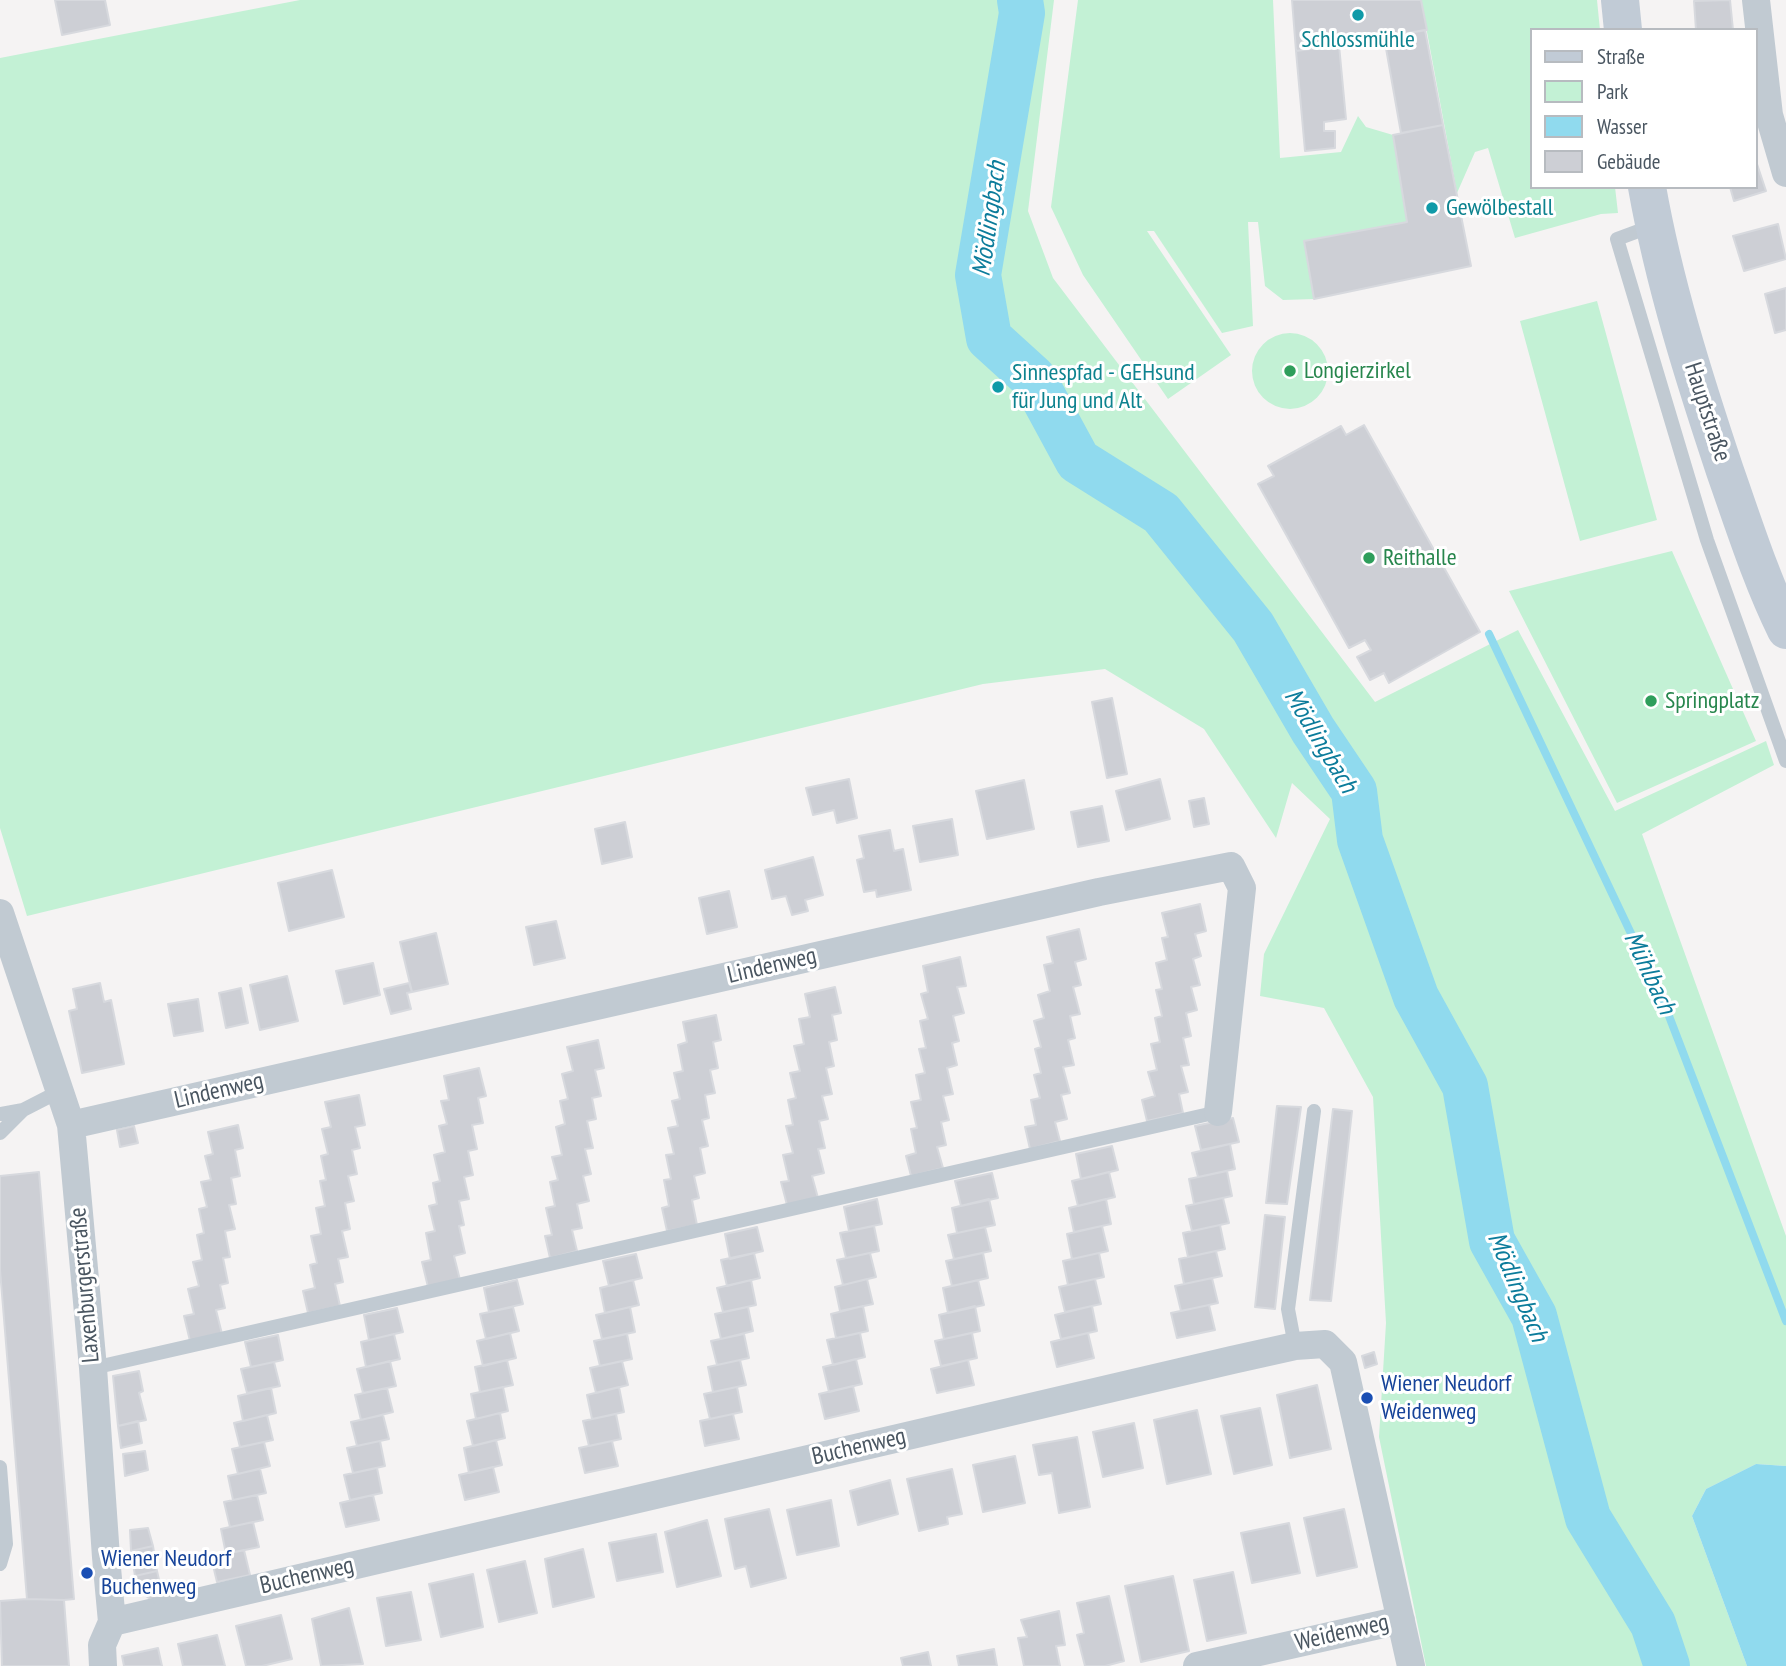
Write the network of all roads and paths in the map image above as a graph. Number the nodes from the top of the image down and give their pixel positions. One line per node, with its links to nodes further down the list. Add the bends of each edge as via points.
1 (1620, 0): 3 (street)
2 (1756, 0): 4 (street, via 1769,115)
3 (1623, 28)
4 (1786, 173)
5 (1647, 189): 6 (street, Hauptstraße)
6 (1653, 226): 7 (street, Hauptstraße, via 1698,390); 9 (lane, via 1617,239 1707,540)
7 (1775, 583): 8 (street, Hauptstraße)
8 (1786, 631)
9 (1786, 761)
10 (0, 913): 11 (street, Laxenburgerstraße)
11 (60, 1091): 12 (lane); 16 (street, Laxenburgerstraße)
12 (23, 1110): 15 (lane); 17 (lane)
13 (1314, 1111): 18 (lane, via 1288,1309)
14 (1218, 1112): 16 (street, Lindenweg, via 1242,888 1231,866 1098,892); 19 (lane)
15 (0, 1114)
16 (71, 1125): 19 (street, Laxenburgerstraße)
17 (0, 1133)
18 (1295, 1346): 22 (street, Buchenweg, via 1325,1344 1343,1362); 23 (street, Buchenweg)
19 (93, 1368): 23 (street, Laxenburgerstraße)
20 (0, 1467): 21 (lane, via 6,1544)
21 (0, 1564)
22 (1401, 1620): 25 (street, Weidenweg); 26 (street, Weidenweg)
23 (112, 1622): 24 (street, Laxenburgerstraße, via 102,1645)
24 (103, 1666)
25 (1197, 1666)
26 (1411, 1666)

